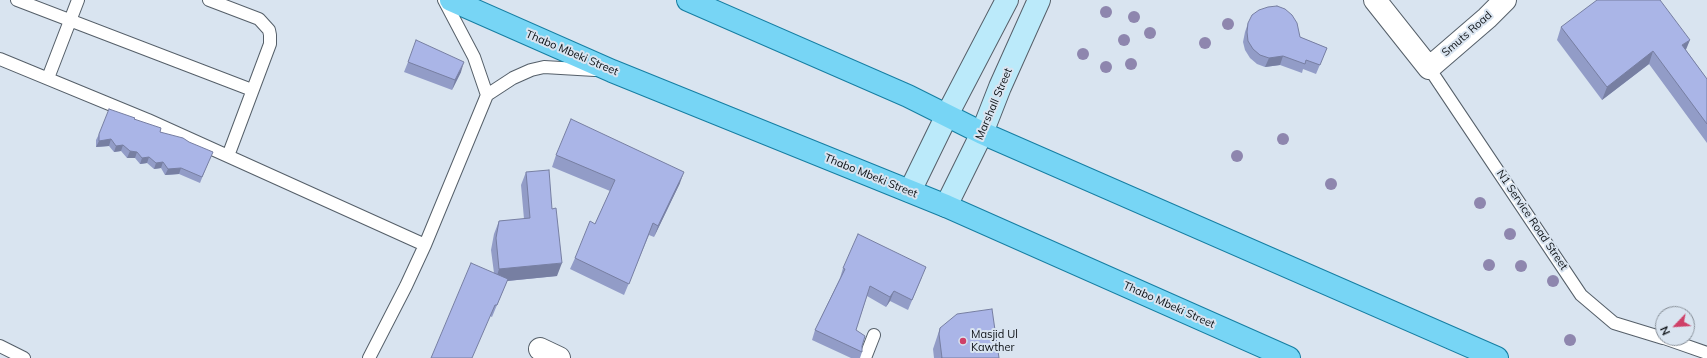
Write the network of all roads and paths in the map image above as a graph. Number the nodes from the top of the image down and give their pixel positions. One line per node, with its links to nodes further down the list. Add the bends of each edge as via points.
1 (17, 0): 11 (lane)
2 (78, 0): 11 (lane)
3 (209, 0): 16 (lane, via 259,19 269,30 270,44)
4 (444, 0): 17 (lane, via 474,57)
5 (451, 0): 14 (main road, Thabo Mbeki Street)
6 (688, 0): 18 (main road)
7 (1007, 0): 18 (street)
8 (1039, 0): 19 (street, Marshall Street)
9 (1374, 0): 13 (street)
10 (1505, 0): 13 (street, Smuts Road)
11 (70, 20): 15 (lane); 16 (lane)
12 (0, 58): 15 (lane)
13 (1429, 68): 25 (lane, N1 Service Road Street, via 1582,295 1614,323)
14 (612, 70): 17 (lane, via 530,70); 21 (main road, Thabo Mbeki Street)
15 (48, 78): 20 (lane)
16 (252, 90): 20 (lane)
17 (487, 95): 23 (lane)
18 (947, 115): 19 (main road); 21 (street)
19 (982, 133): 22 (street, Marshall Street); 33 (main road)
20 (228, 156): 23 (lane)
21 (910, 192): 22 (main road, Thabo Mbeki Street)
22 (946, 206): 32 (main road, Thabo Mbeki Street)
23 (425, 244): 30 (lane)
24 (874, 335): 31 (lane)
25 (1655, 336)
26 (0, 346): 29 (lane)
27 (1686, 346): 28 (lane, N1 Service Road Street)
28 (1707, 353)
29 (24, 358)
30 (369, 358)
31 (865, 358)
32 (1289, 358)
33 (1497, 358)

